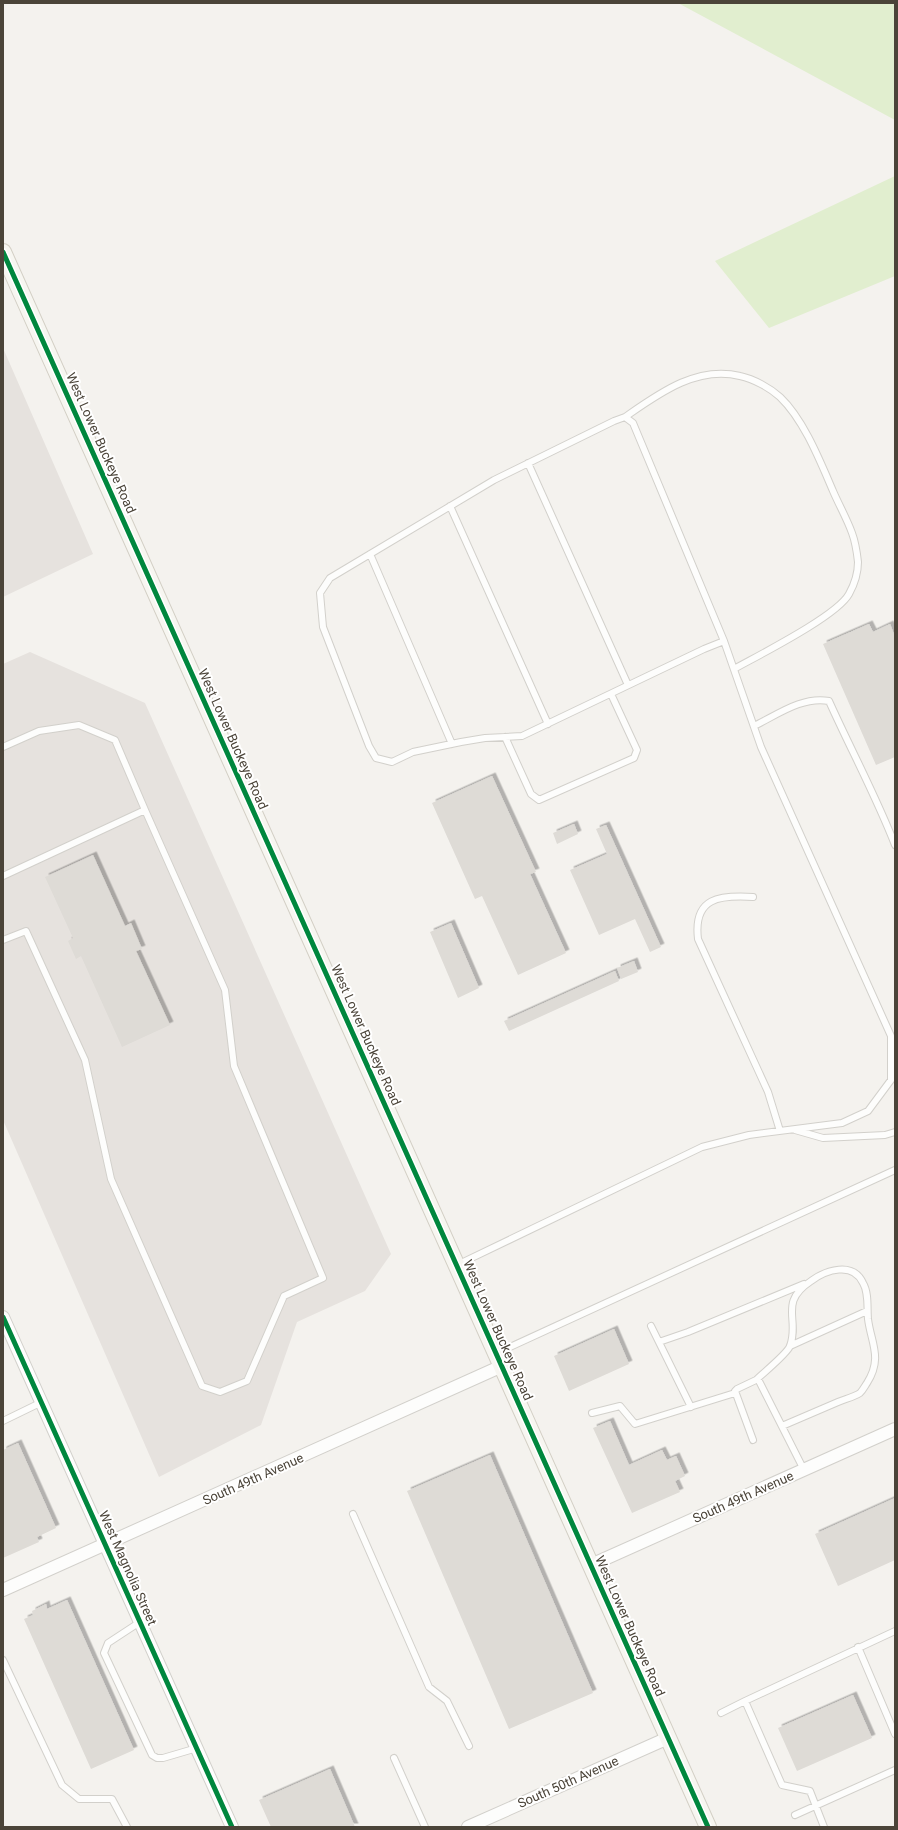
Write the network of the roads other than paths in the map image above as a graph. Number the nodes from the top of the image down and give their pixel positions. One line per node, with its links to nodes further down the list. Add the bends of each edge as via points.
1 (3, 252): 24 (main road, West Lower Buckeye Road)
2 (625, 417): 3 (lane); 6 (lane, via 633,423); 7 (lane, via 658,394 678,383 695,378 720,374 741,376 764,386 780,398 799,422 852,534 858,563 855,582 843,602 829,614)
3 (528, 463): 4 (lane); 8 (lane)
4 (450, 506): 5 (lane); 10 (lane)
5 (370, 554): 13 (lane); 13 (lane, via 330,578 320,593 323,628 369,746 376,758 392,762 413,752)
6 (724, 641): 7 (lane); 8 (lane)
7 (734, 669): 11 (lane)
8 (628, 685): 9 (lane)
9 (611, 694): 10 (lane); 12 (lane, via 637,750 634,758 539,800 531,794)
10 (548, 724): 12 (lane, via 522,736)
11 (754, 726): 16 (lane, via 803,702 829,701 869,783); 20 (lane, via 761,747 891,1036 891,1080 868,1111 842,1123)
12 (505, 737): 13 (lane)
13 (452, 744)
14 (3, 747): 15 (lane, via 39,731 79,725 115,740)
15 (145, 810): 17 (lane); 19 (lane, via 225,990 234,1066 323,1278 284,1296 247,1381 220,1392 202,1386 111,1179 85,1060 26,931)
16 (895, 845)
17 (3, 876)
18 (753, 897): 21 (lane, via 717,898 706,905 696,924 698,939 768,1092)
19 (3, 940)
20 (792, 1130): 21 (lane); 22 (lane, via 823,1138 885,1135)
21 (780, 1131): 24 (lane, via 749,1135 702,1147)
22 (895, 1132)
23 (895, 1170): 31 (lane)
24 (457, 1265): 31 (main road, West Lower Buckeye Road)
25 (811, 1281): 26 (lane, via 825,1273 840,1269 852,1271 863,1282); 29 (lane); 30 (lane, via 796,1292 792,1305)
26 (867, 1311): 30 (lane); 38 (lane, via 876,1356 870,1378 861,1392)
27 (3, 1317): 34 (street, West Magnolia Street)
28 (651, 1326): 29 (lane)
29 (659, 1342): 35 (lane)
30 (790, 1346): 32 (lane)
31 (499, 1359): 43 (street, South 49th Avenue); 44 (main road, West Lower Buckeye Road)
32 (756, 1380): 33 (lane, via 737,1389); 38 (lane, via 758,1379 761,1384)
33 (735, 1393): 35 (lane); 40 (lane)
34 (42, 1402): 37 (lane); 43 (street, West Magnolia Street)
35 (691, 1407): 36 (lane, via 635,1424 620,1406)
36 (592, 1413)
37 (3, 1421)
38 (782, 1426): 41 (lane)
39 (895, 1429): 41 (street, South 49th Avenue)
40 (753, 1440)
41 (804, 1470): 44 (street, South 49th Avenue)
42 (354, 1514): 54 (lane, via 429,1687 447,1701)
43 (106, 1545): 45 (street, South 49th Avenue); 46 (street, West Magnolia Street)
44 (591, 1565): 53 (main road, West Lower Buckeye Road)
45 (3, 1590)
46 (140, 1622): 55 (street, West Magnolia Street); 55 (lane, via 108,1643 104,1653 152,1755 162,1758)
47 (895, 1631): 48 (lane)
48 (858, 1647): 50 (lane); 52 (lane)
49 (3, 1660): 60 (lane, via 62,1785 79,1799 112,1799)
50 (745, 1701): 51 (lane); 58 (lane, via 782,1785 810,1791)
51 (721, 1713)
52 (895, 1734)
53 (668, 1738): 63 (street, South 50th Avenue); 64 (main road, West Lower Buckeye Road)
54 (469, 1746)
55 (197, 1748): 61 (street, West Magnolia Street)
56 (394, 1758): 62 (lane)
57 (895, 1770): 58 (lane)
58 (815, 1806): 59 (lane); 65 (lane)
59 (795, 1815)
60 (127, 1827)
61 (232, 1827)
62 (425, 1827)
63 (468, 1827)
64 (708, 1827)
65 (824, 1827)

